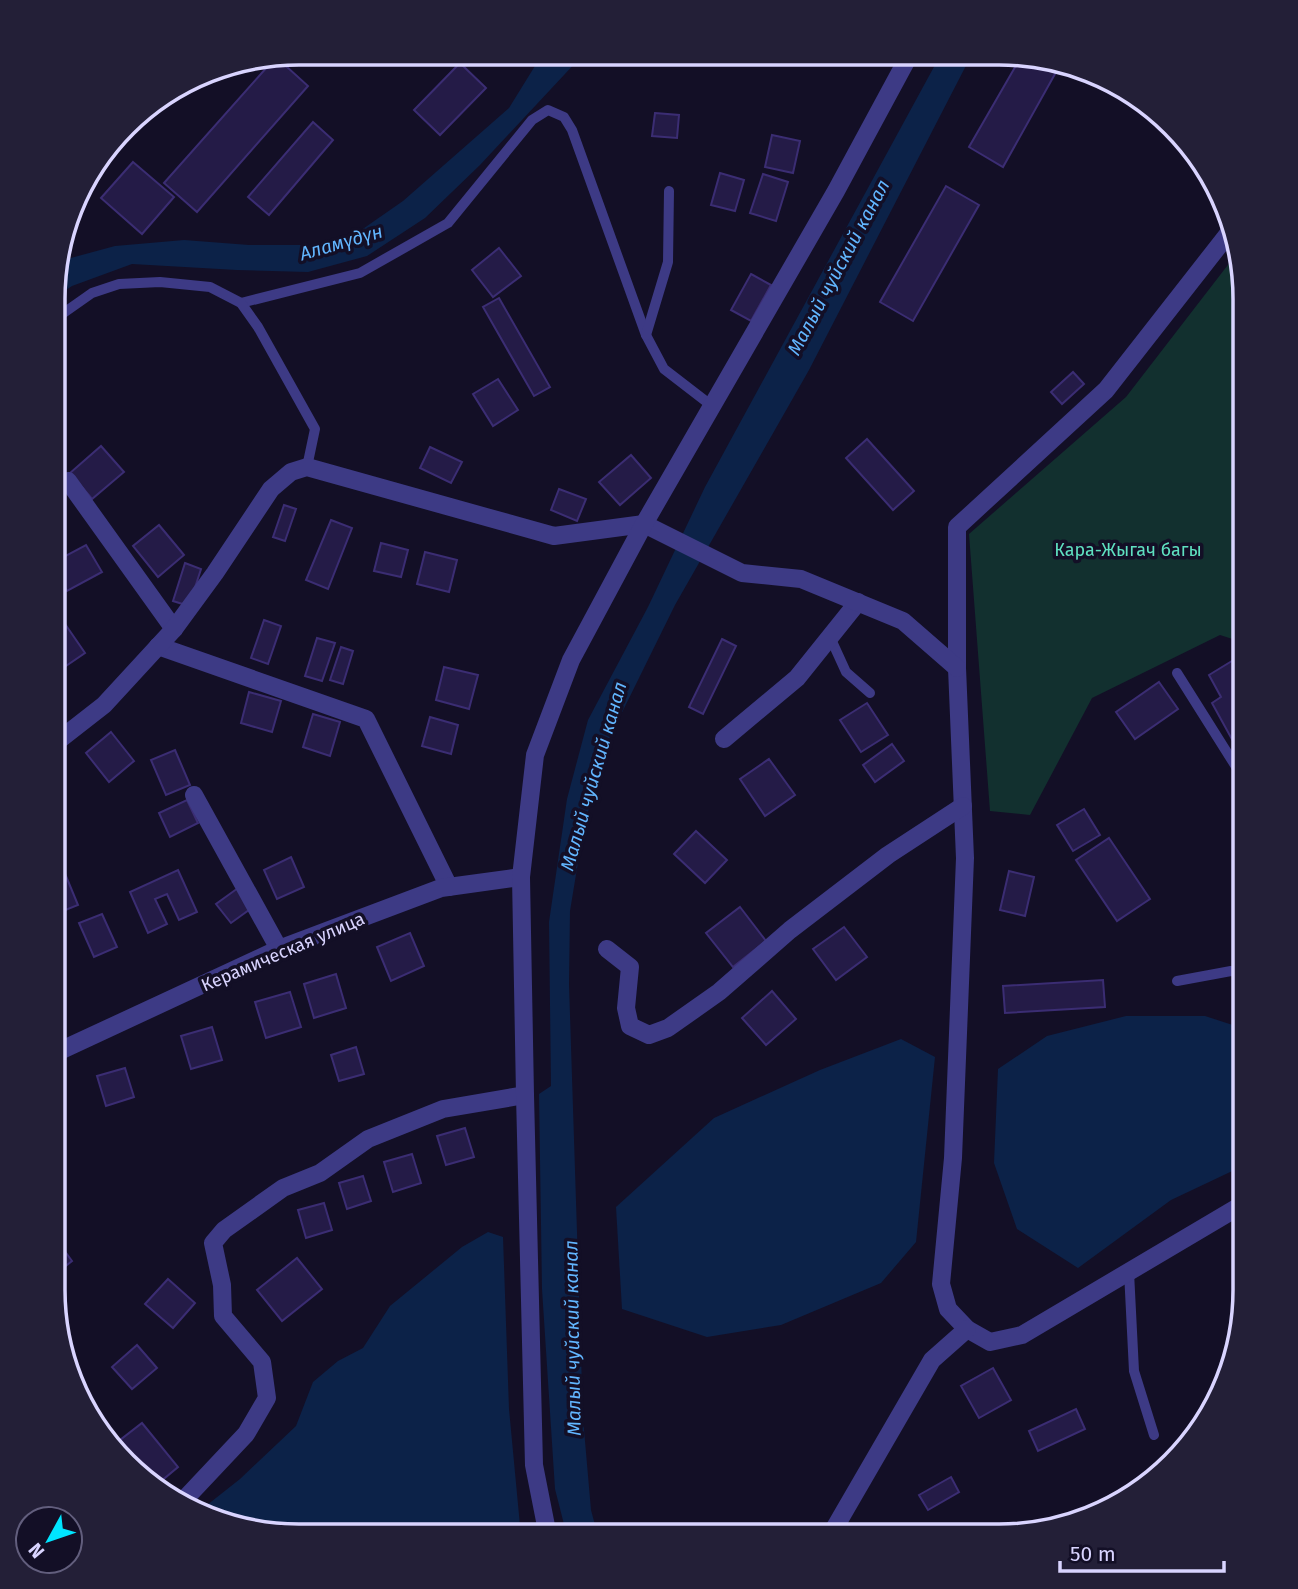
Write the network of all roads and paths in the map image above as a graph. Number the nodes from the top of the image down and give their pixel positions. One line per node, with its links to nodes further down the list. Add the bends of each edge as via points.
1 (904, 65): 7 (street)
2 (669, 191): 6 (lane, via 668,262)
3 (1225, 238): 15 (street, via 1106,390 957,527)
4 (241, 303): 5 (lane, via 210,287 119,284 92,293); 6 (lane, via 360,272 448,223 532,120 548,110 564,117 572,130); 8 (lane, via 315,429)
5 (65, 312)
6 (646, 335): 7 (lane, via 664,369)
7 (712, 406): 10 (street)
8 (307, 467): 10 (street, via 554,536); 12 (street, via 291,472 271,489)
9 (68, 481): 12 (street)
10 (644, 524): 11 (street, via 742,573 801,579); 23 (street, via 571,660 535,755)
11 (858, 603): 13 (street); 15 (street, via 903,621)
12 (174, 629): 14 (street)
13 (830, 637): 17 (lane, via 846,672); 19 (street, via 797,678)
14 (158, 646): 18 (street, via 104,705); 24 (street, via 366,719)
15 (957, 668): 22 (street)
16 (1177, 673): 20 (lane)
17 (870, 693)
18 (65, 735)
19 (724, 739)
20 (1233, 762)
21 (194, 795): 25 (street)
22 (963, 807): 26 (street, via 888,855 668,1028 649,1035 630,1026 626,1008 630,967); 33 (street, via 965,858 953,1144 941,1284 948,1309)
23 (521, 877): 24 (street, Керамическая улица); 30 (street)
24 (449, 887): 25 (street, Керамическая улица)
25 (279, 949): 29 (street, Керамическая улица)
26 (607, 949)
27 (1233, 972): 28 (lane)
28 (1177, 981)
29 (65, 1048)
30 (525, 1095): 35 (street, via 443,1109 368,1139 320,1173 283,1188 213,1243 223,1316 262,1362 267,1398 246,1434); 36 (street, via 534,1465)
31 (1233, 1210): 32 (street)
32 (1129, 1272): 33 (street, via 1022,1335 990,1342); 34 (lane, via 1134,1371)
33 (967, 1329): 37 (street, via 932,1360)
34 (1154, 1435)
35 (188, 1496)
36 (546, 1524)
37 (838, 1524)

